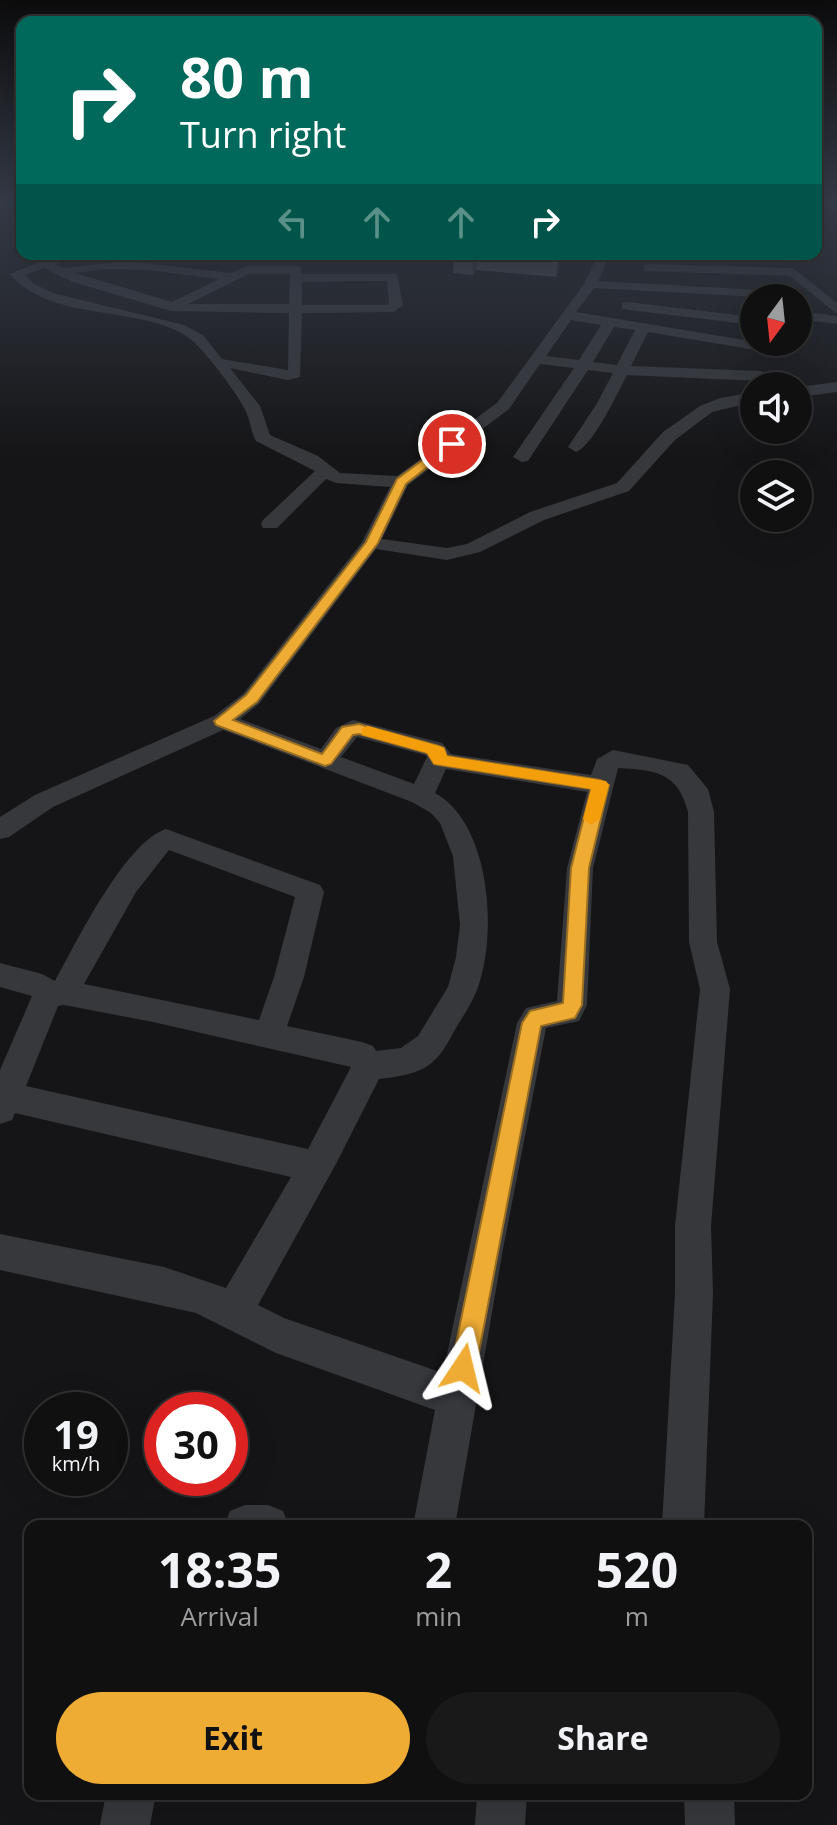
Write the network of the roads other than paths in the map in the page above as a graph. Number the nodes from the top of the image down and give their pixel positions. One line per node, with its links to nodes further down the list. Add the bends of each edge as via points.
1 (32, 286): 19 (street)
2 (104, 286): 14 (street)
3 (175, 286): 11 (street)
4 (214, 286): 11 (street)
5 (297, 286): 15 (street)
6 (394, 286): 15 (street, via 396,305 389,309)
7 (588, 286): 17 (street)
8 (625, 286): 10 (street)
9 (809, 286): 16 (street)
10 (639, 287): 12 (street); 13 (street)
11 (200, 293): 14 (street)
12 (740, 293)
13 (627, 306): 20 (street); 22 (street)
14 (172, 307): 15 (street); 19 (street)
15 (297, 310): 26 (street, via 295,374)
16 (837, 310)
17 (567, 315): 22 (street); 25 (street)
18 (812, 317): 21 (street)
19 (154, 319): 26 (street, via 188,331)
20 (740, 319)
21 (837, 320)
22 (613, 323): 23 (street); 27 (street)
23 (643, 328): 24 (street); 28 (street)
24 (740, 341)
25 (536, 359): 27 (street); 36 (street, via 503,406)
26 (218, 363): 35 (street, via 252,406 262,437)
27 (584, 364): 28 (street); 34 (street)
28 (622, 370): 29 (street); 33 (street)
29 (740, 379)
30 (837, 387): 31 (street)
31 (812, 390)
32 (740, 399): 38 (street, via 706,409 669,436 623,487 537,516 461,553)
33 (576, 447)
34 (522, 457)
35 (327, 471): 36 (street, via 342,479); 37 (street)
36 (401, 482): 38 (street)
37 (270, 524)
38 (371, 543): 39 (street, via 251,699)
39 (222, 721): 41 (street); 44 (street, via 44,801)
40 (439, 760): 41 (street, via 433,749 353,728); 42 (street); 43 (street)
41 (325, 761): 43 (street)
42 (600, 785): 53 (street, via 580,868 572,1005 568,1012 537,1017 532,1023); 55 (street, via 613,758 672,769 689,780 701,812 703,942 715,989 693,1226)
43 (421, 796): 48 (street, via 451,819 466,856 474,925 467,977 429,1046 401,1062)
44 (0, 830)
45 (0, 975): 46 (street)
46 (55, 994): 47 (street); 47 (street, via 115,901 166,839 310,892); 49 (street)
47 (269, 1034): 48 (street, via 349,1051 362,1056)
48 (367, 1066): 50 (street)
49 (2, 1100): 50 (street)
50 (316, 1167): 52 (street)
51 (0, 1252): 52 (street, via 164,1285)
52 (234, 1311): 53 (street, via 276,1334)
53 (458, 1398): 54 (street)
54 (435, 1520)
55 (683, 1520)
56 (130, 1800): 59 (street)
57 (502, 1800): 60 (street)
58 (709, 1800): 61 (street)
59 (125, 1825)
60 (500, 1825)
61 (710, 1825)

